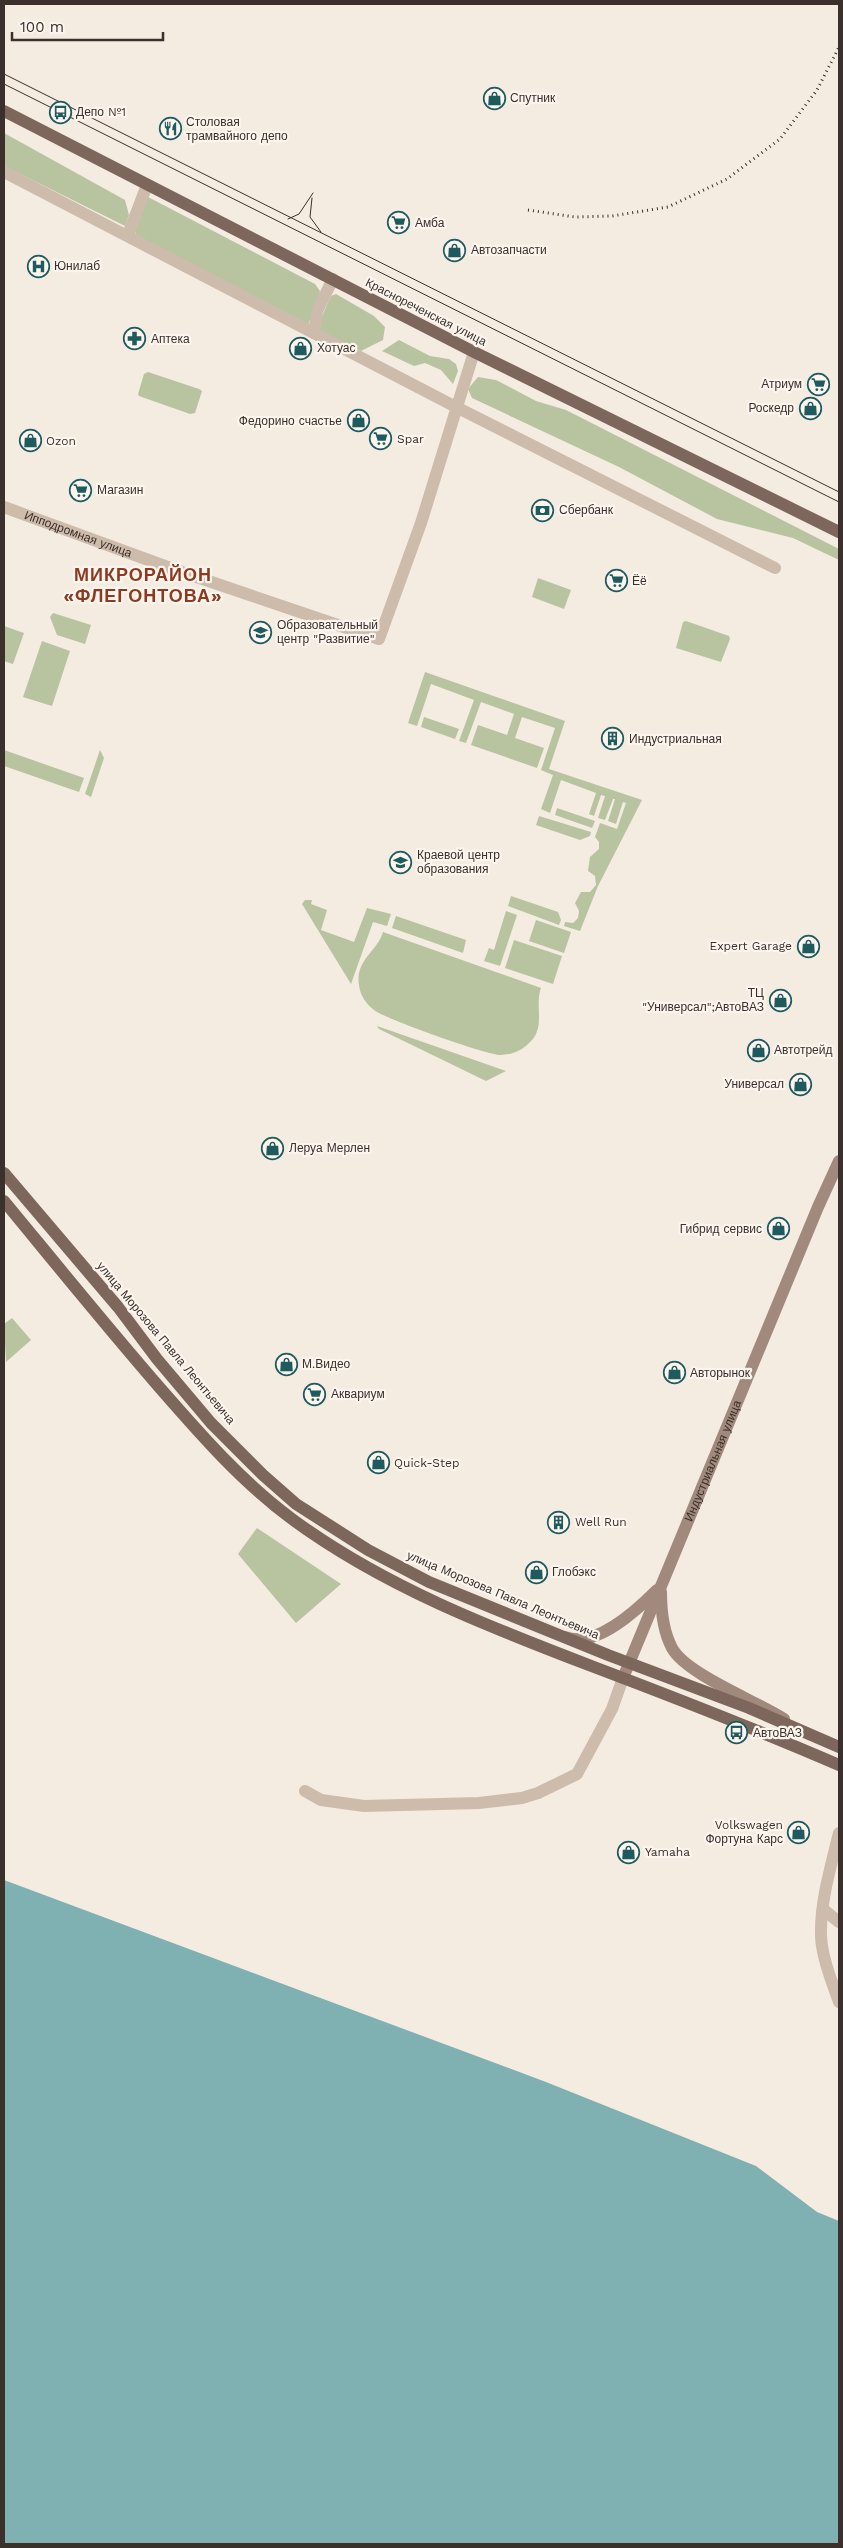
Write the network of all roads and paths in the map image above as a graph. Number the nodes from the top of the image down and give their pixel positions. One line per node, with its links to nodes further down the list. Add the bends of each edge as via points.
1 (4, 111): 3 (main road, Краснореченская улица)
2 (4, 172): 4 (street)
3 (147, 185): 4 (street); 5 (main road, Краснореченская улица)
4 (128, 235): 6 (street)
5 (332, 279): 6 (street, via 317,311); 7 (main road, Краснореченская улица)
6 (314, 333): 8 (street)
7 (474, 352): 8 (street); 10 (main road, Краснореченская улица)
8 (456, 407): 9 (street, Ипподромная улица, via 421,523 379,639); 11 (street)
9 (4, 507)
10 (839, 532)
11 (775, 568)
12 (839, 1161): 15 (main road, Индустриальная улица)
13 (4, 1173): 16 (main road, улица Морозова Павла Леонтьевича, via 211,1423 296,1504 368,1550 429,1582)
14 (4, 1201): 18 (main road, via 209,1444 290,1517 354,1560 411,1591 520,1639)
15 (660, 1587): 16 (main road, via 627,1618 594,1636 570,1639); 17 (main road, Индустриальная улица); 19 (main road, via 666,1633 681,1661 695,1672 767,1708)
16 (534, 1625): 17 (main road, улица Морозова Павла Леонтьевича)
17 (629, 1663): 18 (main road, Индустриальная улица); 19 (main road, улица Морозова Павла Леонтьевича)
18 (623, 1678): 21 (main road, via 759,1730); 22 (street, via 612,1709 577,1774 538,1793 479,1803 364,1806 321,1800)
19 (798, 1729): 20 (main road, улица Морозова Павла Леонтьевича)
20 (839, 1747)
21 (839, 1765)
22 (305, 1791)
23 (839, 1833): 24 (street)
24 (824, 1910): 25 (street); 26 (street, via 821,1936)
25 (839, 1922)
26 (839, 2002)

